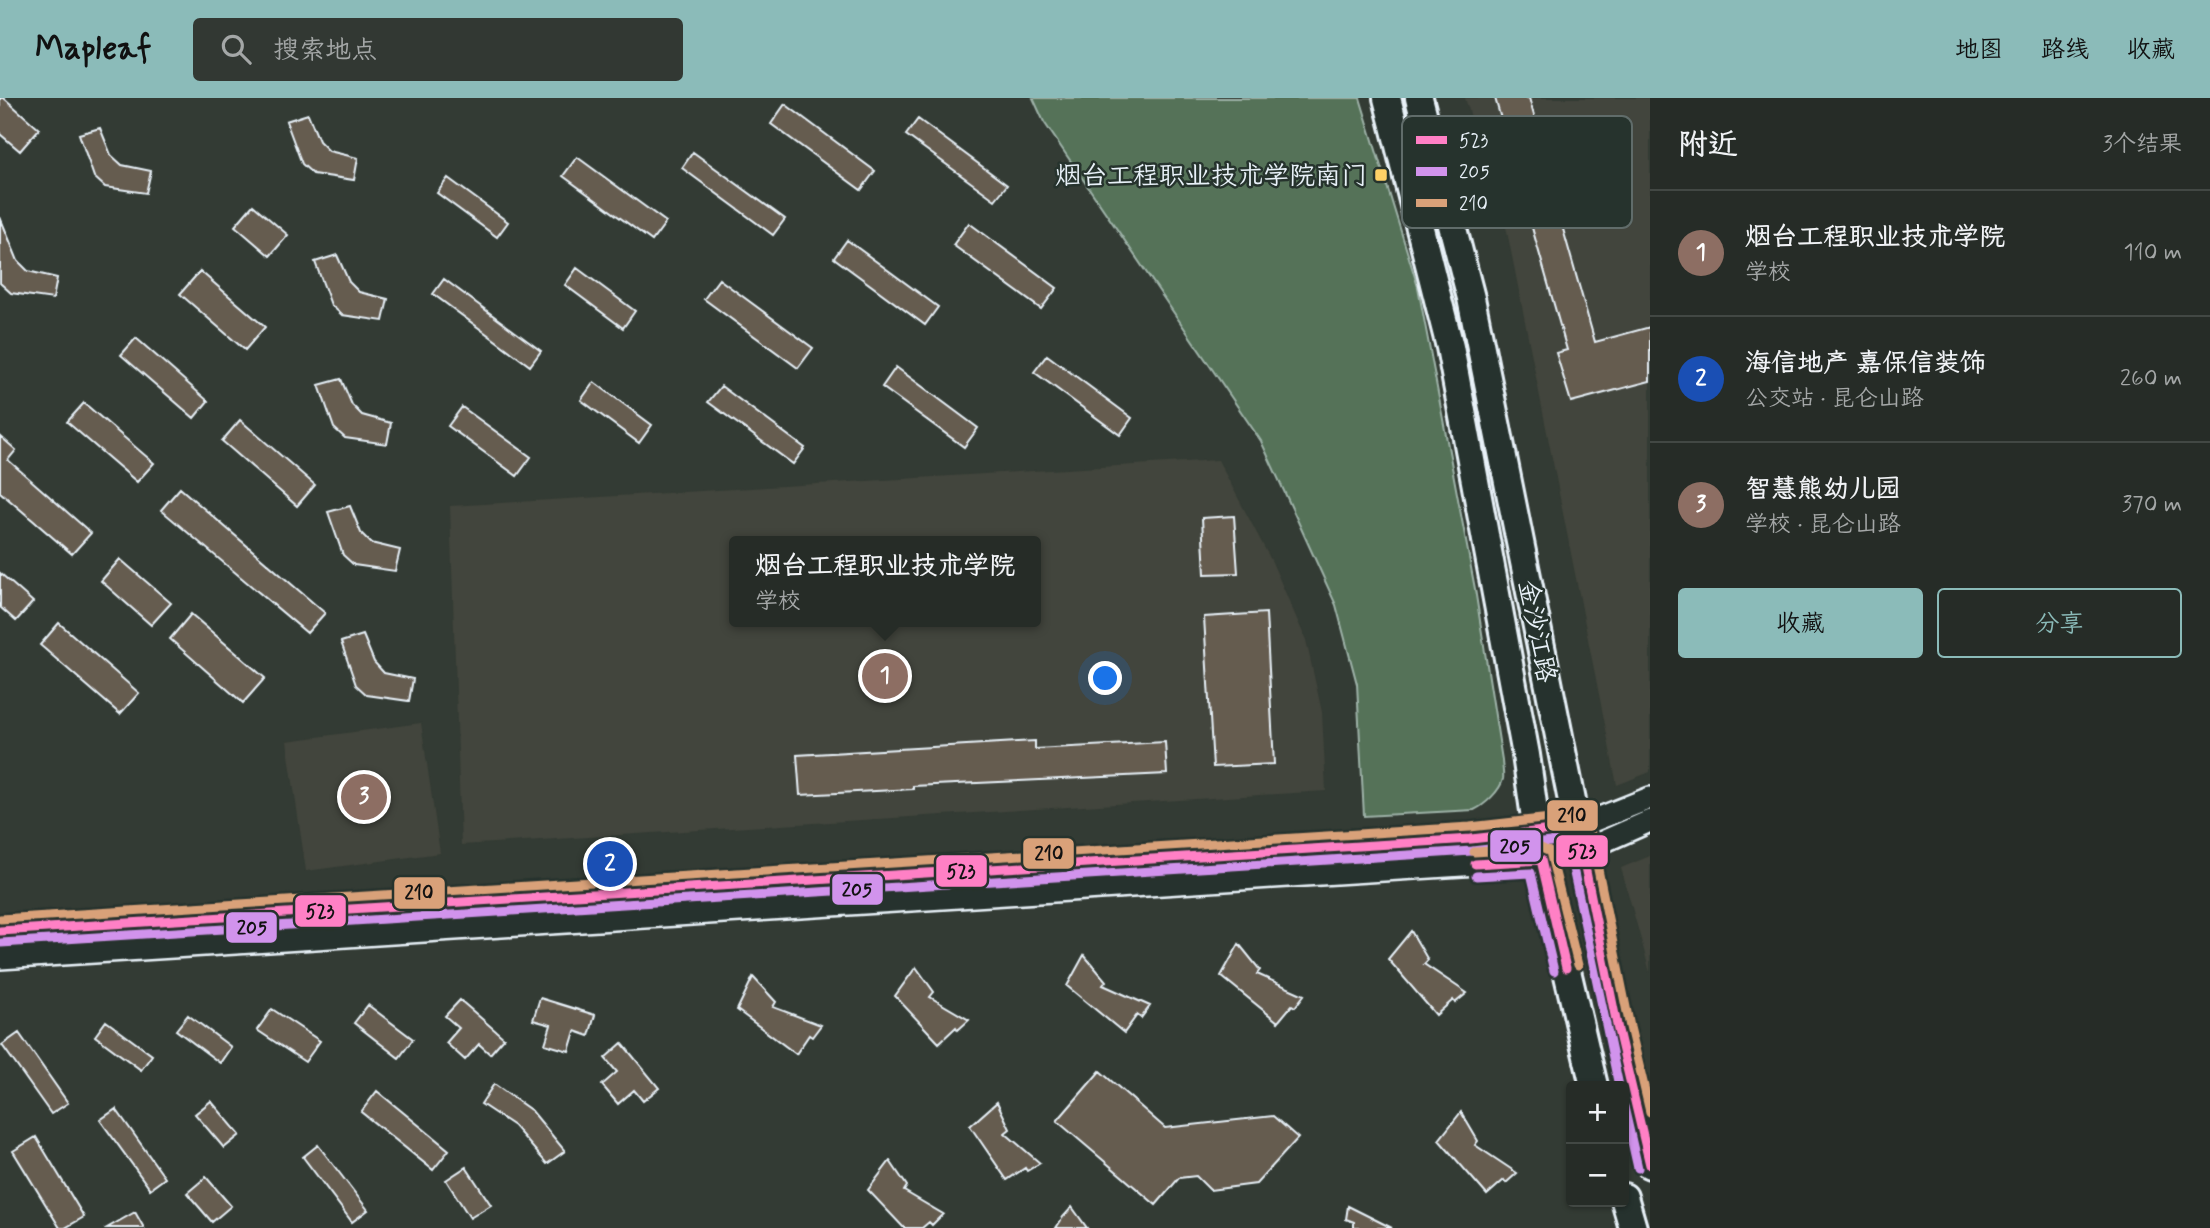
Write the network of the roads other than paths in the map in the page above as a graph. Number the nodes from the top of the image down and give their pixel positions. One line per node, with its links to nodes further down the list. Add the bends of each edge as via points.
1 (1387, 98): 4 (main road, 金沙江路)
2 (1419, 98): 3 (main road, 金沙江路)
3 (1424, 116)
4 (1402, 157)
5 (1420, 228): 9 (main road, 金沙江路, via 1450,347)
6 (1453, 228): 10 (main road, 金沙江路, via 1471,298)
7 (1650, 798): 10 (street)
8 (1650, 821): 10 (street)
9 (1538, 832): 10 (street); 11 (main road, 金沙江路); 12 (street)
10 (1579, 839): 11 (street); 15 (main road, 金沙江路)
11 (1541, 860): 13 (street); 14 (main road, 金沙江路)
12 (0, 931)
13 (0, 958)
14 (1593, 1081)
15 (1650, 1165)
16 (1627, 1207): 17 (main road)
17 (1633, 1228)

